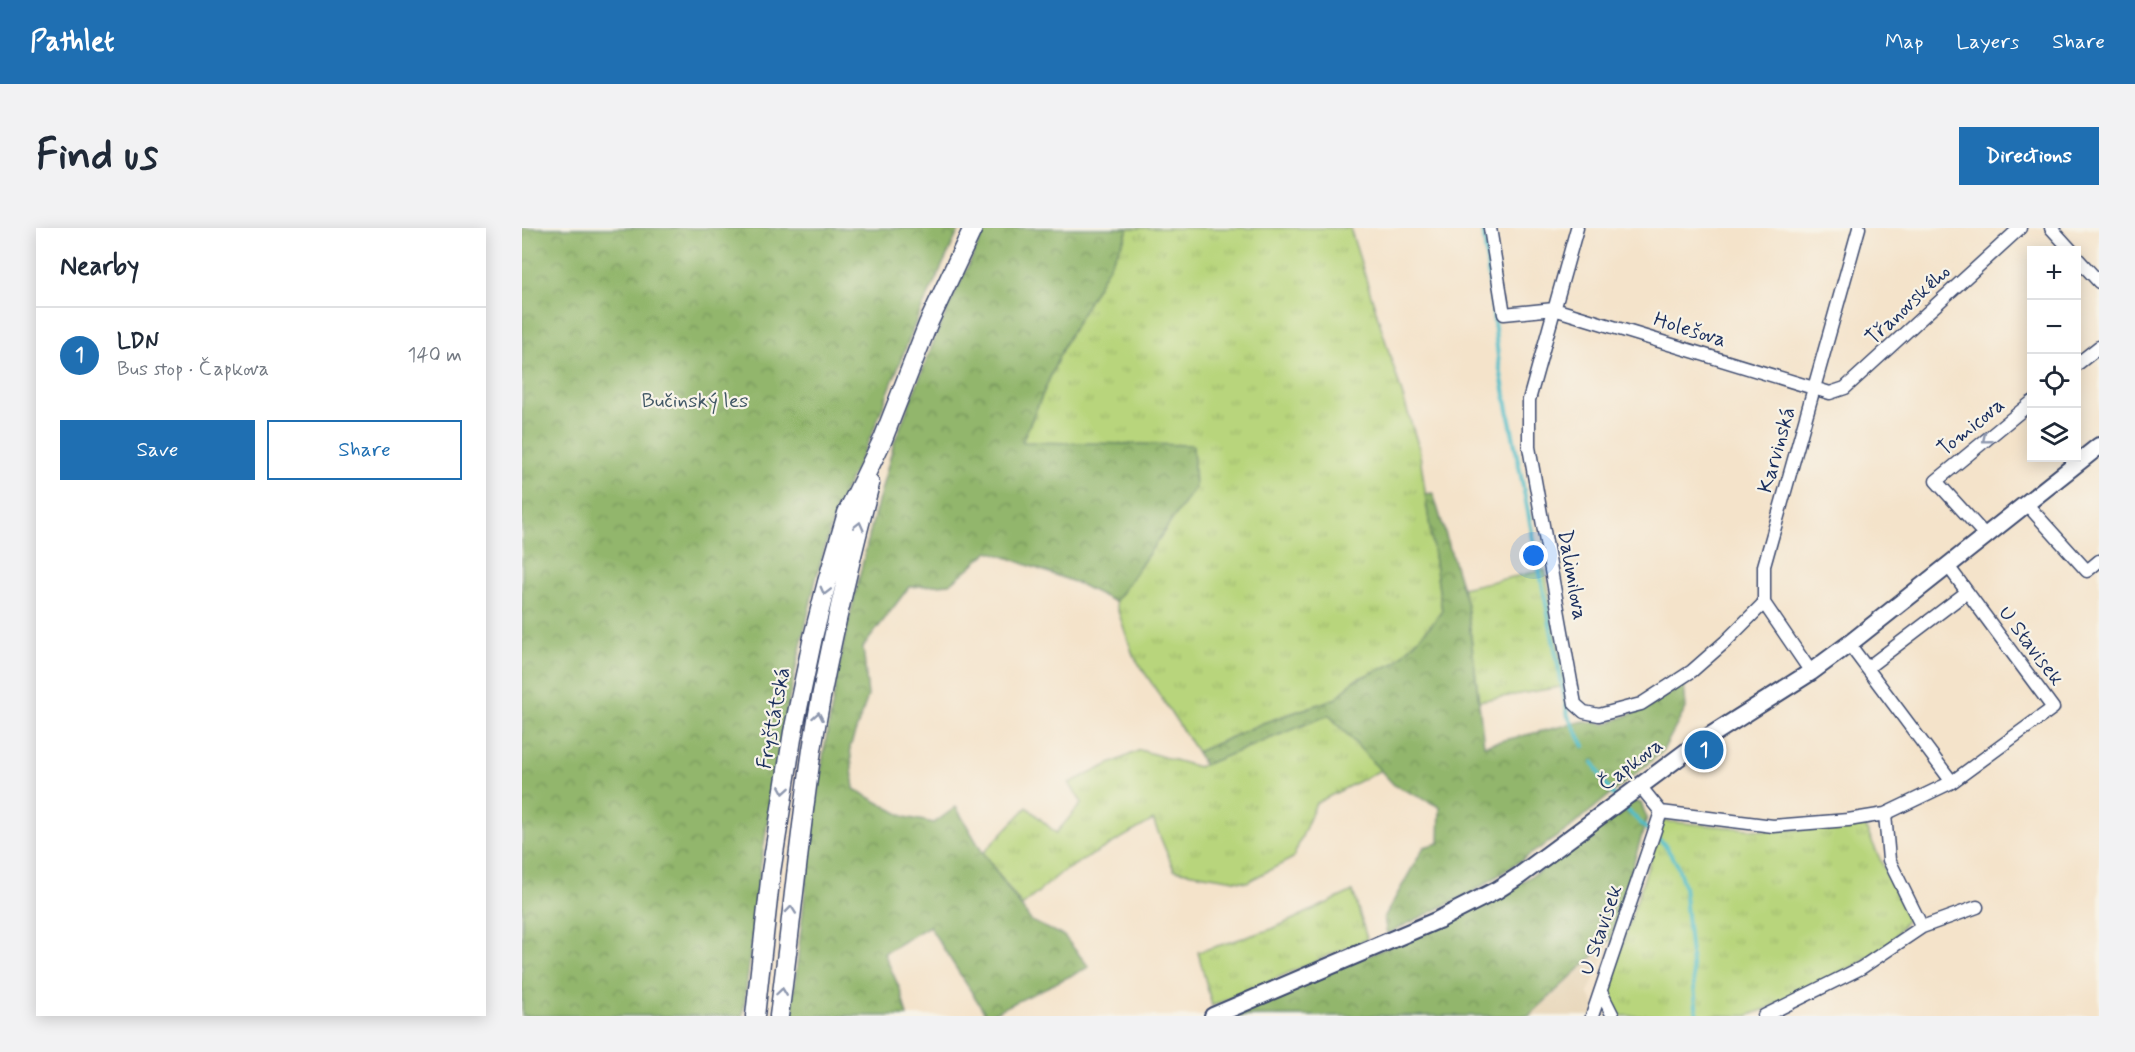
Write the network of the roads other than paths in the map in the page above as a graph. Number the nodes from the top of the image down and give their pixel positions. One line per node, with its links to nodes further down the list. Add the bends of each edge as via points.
1 (973, 228): 15 (main road, Fryštátská, via 928,324)
2 (1490, 228): 10 (street, via 1504,314)
3 (1577, 228): 10 (street, Dalimilova)
4 (1859, 228): 13 (street, Karvinská)
5 (2020, 228): 13 (street, Třanovského, via 1845,388 1830,393)
6 (2051, 228): 7 (street)
7 (2067, 246)
8 (2081, 262): 9 (street)
9 (2099, 282)
10 (1554, 309): 13 (street, Holešova); 22 (street, Dalimilova, via 1529,400 1529,447 1575,704 1584,712 1599,715 1641,704 1692,671)
11 (2099, 346): 12 (street)
12 (2081, 361)
13 (1815, 388): 22 (street, Karvinská, via 1764,566)
14 (2027, 405): 18 (street, Tomicova, one-way to 18, via 1936,481)
15 (883, 439): 33 (main road, Fryštátská, one-way to 33, via 847,513 813,637 773,860); 34 (main road, Fryštátská, one-way to 15, via 816,727 832,639)
16 (2099, 446): 17 (street, Čapkova)
17 (2024, 504): 18 (street, Čapkova); 19 (street, via 2087,571)
18 (1985, 535): 20 (street, Čapkova)
19 (2099, 561)
20 (1948, 566): 21 (street, U Stavisek); 23 (street, Čapkova)
21 (1967, 592): 24 (street); 26 (street, U Stavisek, via 2053,708)
22 (1764, 603): 25 (street)
23 (1849, 644): 24 (street); 25 (street, Čapkova)
24 (1867, 668): 26 (street)
25 (1811, 672): 27 (street, Čapkova, via 1717,730)
26 (1952, 782): 29 (street, U Stavisek)
27 (1640, 786): 28 (street); 35 (street, Čapkova, via 1497,890 1438,920)
28 (1661, 812): 29 (street, U Stavisek, via 1773,826); 32 (street, U Stavisek)
29 (1885, 814): 31 (street, via 1889,860)
30 (1977, 906): 31 (street)
31 (1923, 927): 38 (street, via 1861,968)
32 (1600, 992): 36 (street, U Stavisek); 37 (street, U Stavisek)
33 (756, 1014)
34 (779, 1016)
35 (1213, 1016)
36 (1592, 1016)
37 (1613, 1016)
38 (1764, 1016)

